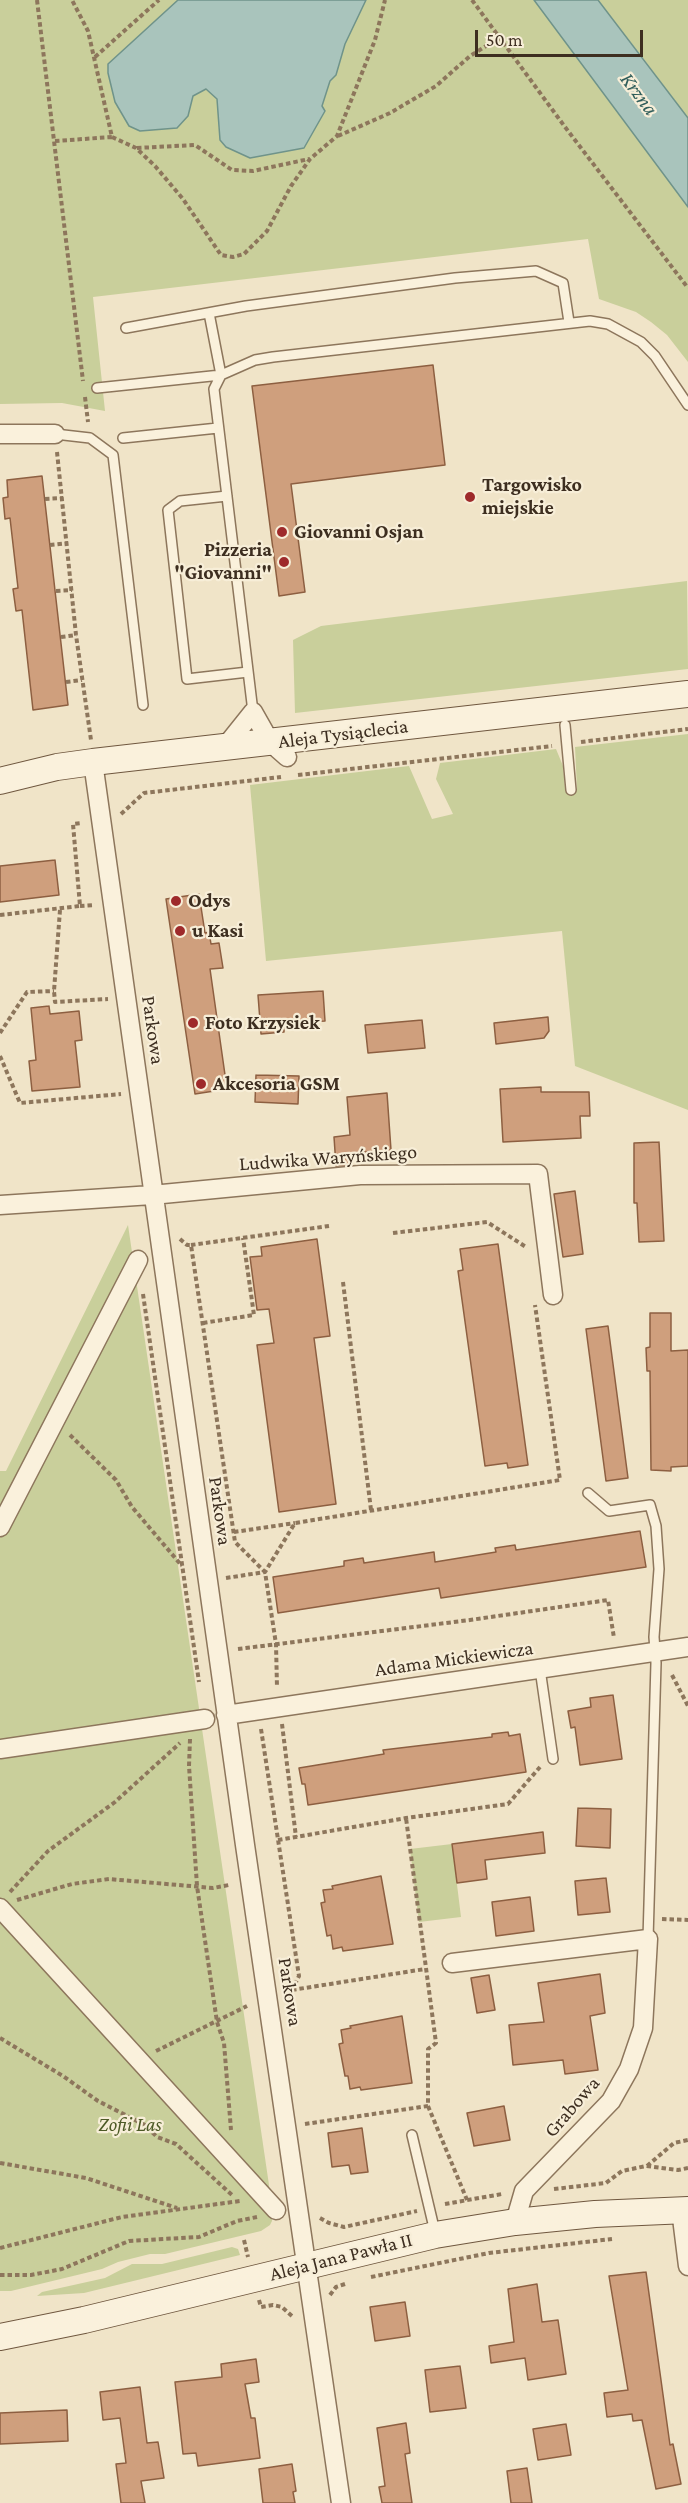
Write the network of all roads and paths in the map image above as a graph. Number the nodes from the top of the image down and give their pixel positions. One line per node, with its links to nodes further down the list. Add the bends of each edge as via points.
1 (37, 0): 10 (path)
2 (72, 0): 7 (path, via 88,31)
3 (159, 0): 7 (path)
4 (385, 0): 8 (path, via 375,40)
5 (472, 0): 6 (path)
6 (499, 38): 8 (path, via 470,56 436,86 390,113); 13 (path)
7 (95, 57): 9 (path)
8 (337, 136): 12 (path)
9 (112, 137): 10 (path); 11 (path)
10 (55, 141): 23 (path)
11 (136, 148): 12 (path, via 195,145 232,170 254,171); 12 (path, via 183,199 221,255 233,257 244,254 267,231)
12 (310, 159)
13 (688, 288)
14 (209, 313): 15 (lane, via 455,278 537,271 563,283); 16 (lane); 17 (lane)
15 (569, 322): 17 (lane, via 273,357 255,360); 19 (lane, via 608,324 641,342)
16 (126, 328)
17 (221, 375): 18 (lane); 20 (lane, via 214,389)
18 (97, 388)
19 (688, 405)
20 (218, 428): 24 (lane); 25 (lane)
21 (0, 434): 22 (street)
22 (55, 434): 23 (lane); 26 (path)
23 (90, 438): 38 (lane, via 113,455)
24 (123, 438)
25 (226, 496): 34 (lane); 34 (lane, via 180,501 168,510 187,679)
26 (63, 498): 27 (path); 28 (path)
27 (45, 499)
28 (68, 543): 29 (path); 30 (path)
29 (50, 545)
30 (72, 590): 31 (path); 32 (path)
31 (56, 591)
32 (76, 635): 33 (path); 35 (path)
33 (61, 637)
34 (248, 672): 40 (lane)
35 (82, 680): 36 (path); 44 (path)
36 (66, 682)
37 (688, 694): 45 (street, Aleja Tysiąclecia)
38 (143, 705)
39 (688, 711): 42 (street, Aleja Tysiąclecia)
40 (253, 712): 43 (street); 45 (street)
41 (688, 729): 42 (path)
42 (566, 735): 45 (street, Aleja Tysiąclecia); 45 (path); 47 (lane)
43 (225, 747): 44 (street, Aleja Tysiąclecia); 45 (street, Aleja Tysiąclecia)
44 (93, 761): 45 (street, Aleja Tysiąclecia); 46 (street, Aleja Tysiąclecia, via 58,784); 55 (street, Parkowa)
45 (285, 763): 48 (path, via 144,793)
46 (0, 782)
47 (571, 790)
48 (117, 818)
49 (73, 824): 51 (path)
50 (93, 905): 51 (path)
51 (80, 906): 52 (path)
52 (60, 909): 53 (path); 54 (path)
53 (0, 915)
54 (54, 991): 55 (path, via 56,1002); 56 (path, via 27,992)
55 (125, 998): 59 (street, Parkowa)
56 (0, 1033)
57 (0, 1056): 58 (path, via 20,1103)
58 (127, 1094)
59 (152, 1195): 60 (street, Ludwika Waryńskiego); 69 (street, Ludwika Waryńskiego, via 360,1175 538,1174); 80 (street, Parkowa)
60 (0, 1205)
61 (329, 1226): 64 (path)
62 (393, 1233): 66 (path, via 487,1222 526,1246)
63 (172, 1234): 65 (path)
64 (243, 1238): 65 (path); 71 (path, via 254,1316)
65 (191, 1245): 71 (path)
66 (528, 1258)
67 (138, 1260): 72 (street)
68 (343, 1282): 74 (path)
69 (553, 1295)
70 (534, 1305): 74 (path, via 560,1480)
71 (203, 1323): 77 (path)
72 (55, 1420): 76 (street); 78 (path, via 116,1480 132,1507)
73 (588, 1493): 84 (lane, Grabowa, via 609,1511 650,1505 656,1526 659,1569)
74 (371, 1510): 75 (path)
75 (295, 1523): 77 (path); 79 (path)
76 (0, 1527)
77 (234, 1532): 79 (path, via 235,1542)
78 (183, 1566)
79 (265, 1572): 80 (path); 81 (path)
80 (208, 1581): 83 (street, Parkowa)
81 (276, 1644): 83 (path); 86 (path, via 608,1600); 88 (path)
82 (688, 1647): 84 (street, Adama Mickiewicza)
83 (218, 1652): 85 (path); 89 (street, Parkowa)
84 (655, 1652): 86 (street, Adama Mickiewicza); 100 (lane, Grabowa)
85 (195, 1655)
86 (617, 1657): 87 (street, Adama Mickiewicza)
87 (540, 1669): 88 (street, Adama Mickiewicza); 93 (lane)
88 (280, 1707): 89 (street, Adama Mickiewicza); 91 (path)
89 (226, 1715): 136 (street, Parkowa)
90 (198, 1720): 92 (street); 98 (path, via 189,1766); 99 (path, via 181,1743 115,1802 48,1851)
91 (282, 1725): 95 (path); 96 (path, via 261,1728)
92 (0, 1749)
93 (553, 1759): 94 (path, via 546,1760 508,1804)
94 (406, 1818): 95 (path); 104 (path)
95 (296, 1837): 96 (path)
96 (278, 1840): 105 (path, via 299,1976)
97 (229, 1885): 98 (path)
98 (197, 1887): 99 (path, via 109,1879 72,1884); 108 (path)
99 (5, 1902): 110 (street)
100 (648, 1919): 101 (path); 102 (lane, Grabowa)
101 (688, 1920)
102 (648, 1939): 103 (street); 122 (street, Grabowa, via 643,2028 629,2069 611,2101)
103 (452, 1963)
104 (425, 1969): 105 (path); 111 (path, via 436,2043 428,2049)
105 (292, 1990): 107 (path)
106 (247, 2006): 108 (path)
107 (291, 2008)
108 (217, 2022): 110 (path); 118 (path, via 224,2043)
109 (0, 2038): 124 (path, via 98,2101 145,2125 157,2137 176,2144)
110 (139, 2060): 118 (street)
111 (428, 2106): 113 (path); 123 (path)
112 (304, 2112): 113 (path)
113 (305, 2124): 114 (path)
114 (303, 2131)
115 (412, 2134): 125 (lane)
116 (688, 2140): 119 (path, via 674,2143)
117 (0, 2163): 126 (path, via 86,2178)
118 (233, 2164): 121 (street)
119 (646, 2166): 120 (path); 122 (path, via 622,2171 606,2183)
120 (688, 2168)
121 (257, 2190): 124 (path); 127 (street)
122 (524, 2191): 123 (path); 130 (street, Grabowa)
123 (467, 2200): 125 (path)
124 (239, 2201): 126 (path)
125 (430, 2208): 131 (path); 132 (lane)
126 (181, 2210): 134 (path, via 122,2217)
127 (276, 2210): 138 (path, via 272,2215 237,2221 199,2237 138,2239 62,2269)
128 (684, 2210): 130 (street, Aleja Jana Pawła II); 137 (street)
129 (317, 2213): 131 (path, via 322,2220 337,2226)
130 (515, 2222): 132 (street, Aleja Jana Pawła II)
131 (358, 2224): 135 (path)
132 (435, 2235): 135 (street, Aleja Jana Pawła II)
133 (621, 2239): 139 (path, via 489,2253)
134 (0, 2248)
135 (365, 2251): 136 (street, Aleja Jana Pawła II); 139 (path)
136 (306, 2266): 143 (street, Aleja Jana Pawła II); 144 (street, Parkowa)
137 (688, 2266)
138 (0, 2275)
139 (371, 2277): 140 (path)
140 (362, 2280)
141 (353, 2282): 142 (path, via 336,2287 330,2294)
142 (330, 2303)
143 (0, 2337)
144 (341, 2503)

